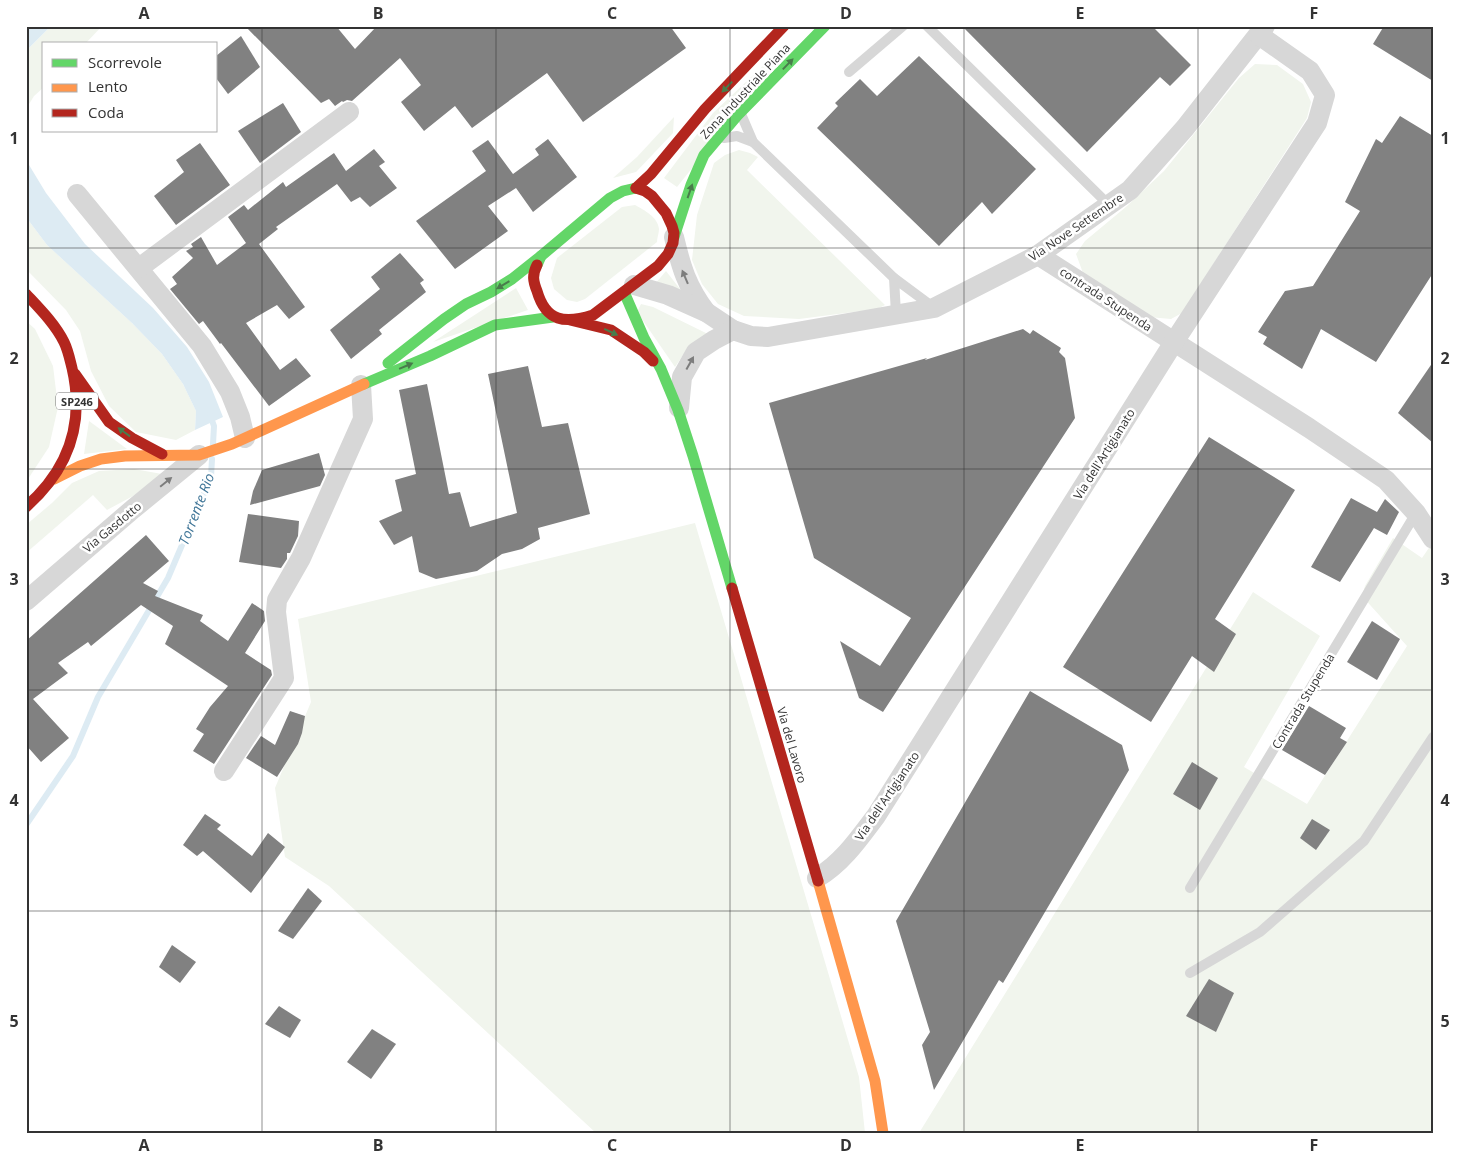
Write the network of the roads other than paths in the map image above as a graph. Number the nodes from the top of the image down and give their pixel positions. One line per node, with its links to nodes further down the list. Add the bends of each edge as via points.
1 (784, 26): 11 (main road, Zona Industriale Piana, one-way to 11)
2 (825, 26): 8 (main road, Zona Industriale Piana, one-way to 2)
3 (903, 26): 6 (lane)
4 (927, 26): 13 (lane)
5 (1262, 31): 13 (street, Via Nove Settembre, via 1185,128 1130,190); 26 (street, Via dell'Artigianato, via 1310,71 1325,95 1317,123)
6 (849, 72)
7 (349, 112): 17 (street)
8 (741, 113): 9 (main road, Zona Industriale Piana); 10 (lane)
9 (718, 139): 10 (lane, via 737,136); 14 (main road, Zona Industriale Piana, one-way to 9, via 704,154)
10 (753, 142): 18 (lane)
11 (636, 188): 14 (main road, via 658,200 666,212); 16 (main road, via 610,198)
12 (77, 194): 17 (street)
13 (1108, 205): 15 (street, Via Nove Settembre)
14 (674, 237): 19 (main road, Zona Industriale Piana, via 666,257); 22 (street, Via Nove Settembre, one-way to 14, via 696,300 680,265)
15 (1038, 255): 21 (street, Via Nove Settembre); 26 (street, contrada Stupenda)
16 (542, 256): 24 (main road, via 533,272 535,286 545,310); 29 (main road, one-way to 29, via 492,292 444,318)
17 (139, 268): 31 (street, via 202,346 230,392 240,417)
18 (894, 278): 21 (lane); 23 (lane)
19 (629, 288): 22 (street, Via Nove Settembre, via 668,295); 24 (main road, Zona Industriale Piana, via 593,315); 27 (main road, Via del Lavoro, via 644,338)
20 (26, 294): 28 (main road, SP246, via 47,315 65,343)
21 (934, 308): 23 (street, Via Nove Settembre)
22 (706, 312): 25 (street, Via Nove Settembre)
23 (896, 314): 25 (street, Via Nove Settembre, via 768,337)
24 (558, 318): 27 (main road, Via del Lavoro, one-way to 27, via 611,330 644,352); 29 (main road, Zona Industriale Piana, one-way to 24, via 495,325)
25 (733, 330): 30 (street, one-way to 25, via 682,377 696,352)
26 (1174, 342): 36 (street, via 1386,480); 41 (street, Via dell'Artigianato, via 876,816 839,861)
27 (661, 369): 30 (main road, Via del Lavoro)
28 (75, 374): 33 (main road, one-way to 28, via 109,422); 34 (main road, SP246, via 77,410 74,428 70,446)
29 (361, 384): 31 (main road); 40 (street, via 363,420 301,558 277,600 284,678)
30 (678, 410): 41 (main road, Via del Lavoro)
31 (238, 441): 32 (main road)
32 (199, 455): 33 (main road); 38 (street, Via Gasdotto, one-way to 32)
33 (166, 456): 34 (main road, via 101,459)
34 (54, 478): 35 (main road, SP246)
35 (26, 508)
36 (1416, 514): 37 (street); 42 (lane, Contrada Stupenda)
37 (1433, 540)
38 (26, 601)
39 (1433, 737): 43 (lane, via 1364,841 1260,932)
40 (224, 771)
41 (816, 878): 44 (main road, Via del Lavoro, via 874,1081)
42 (1190, 888)
43 (1190, 973)
44 (883, 1133)

